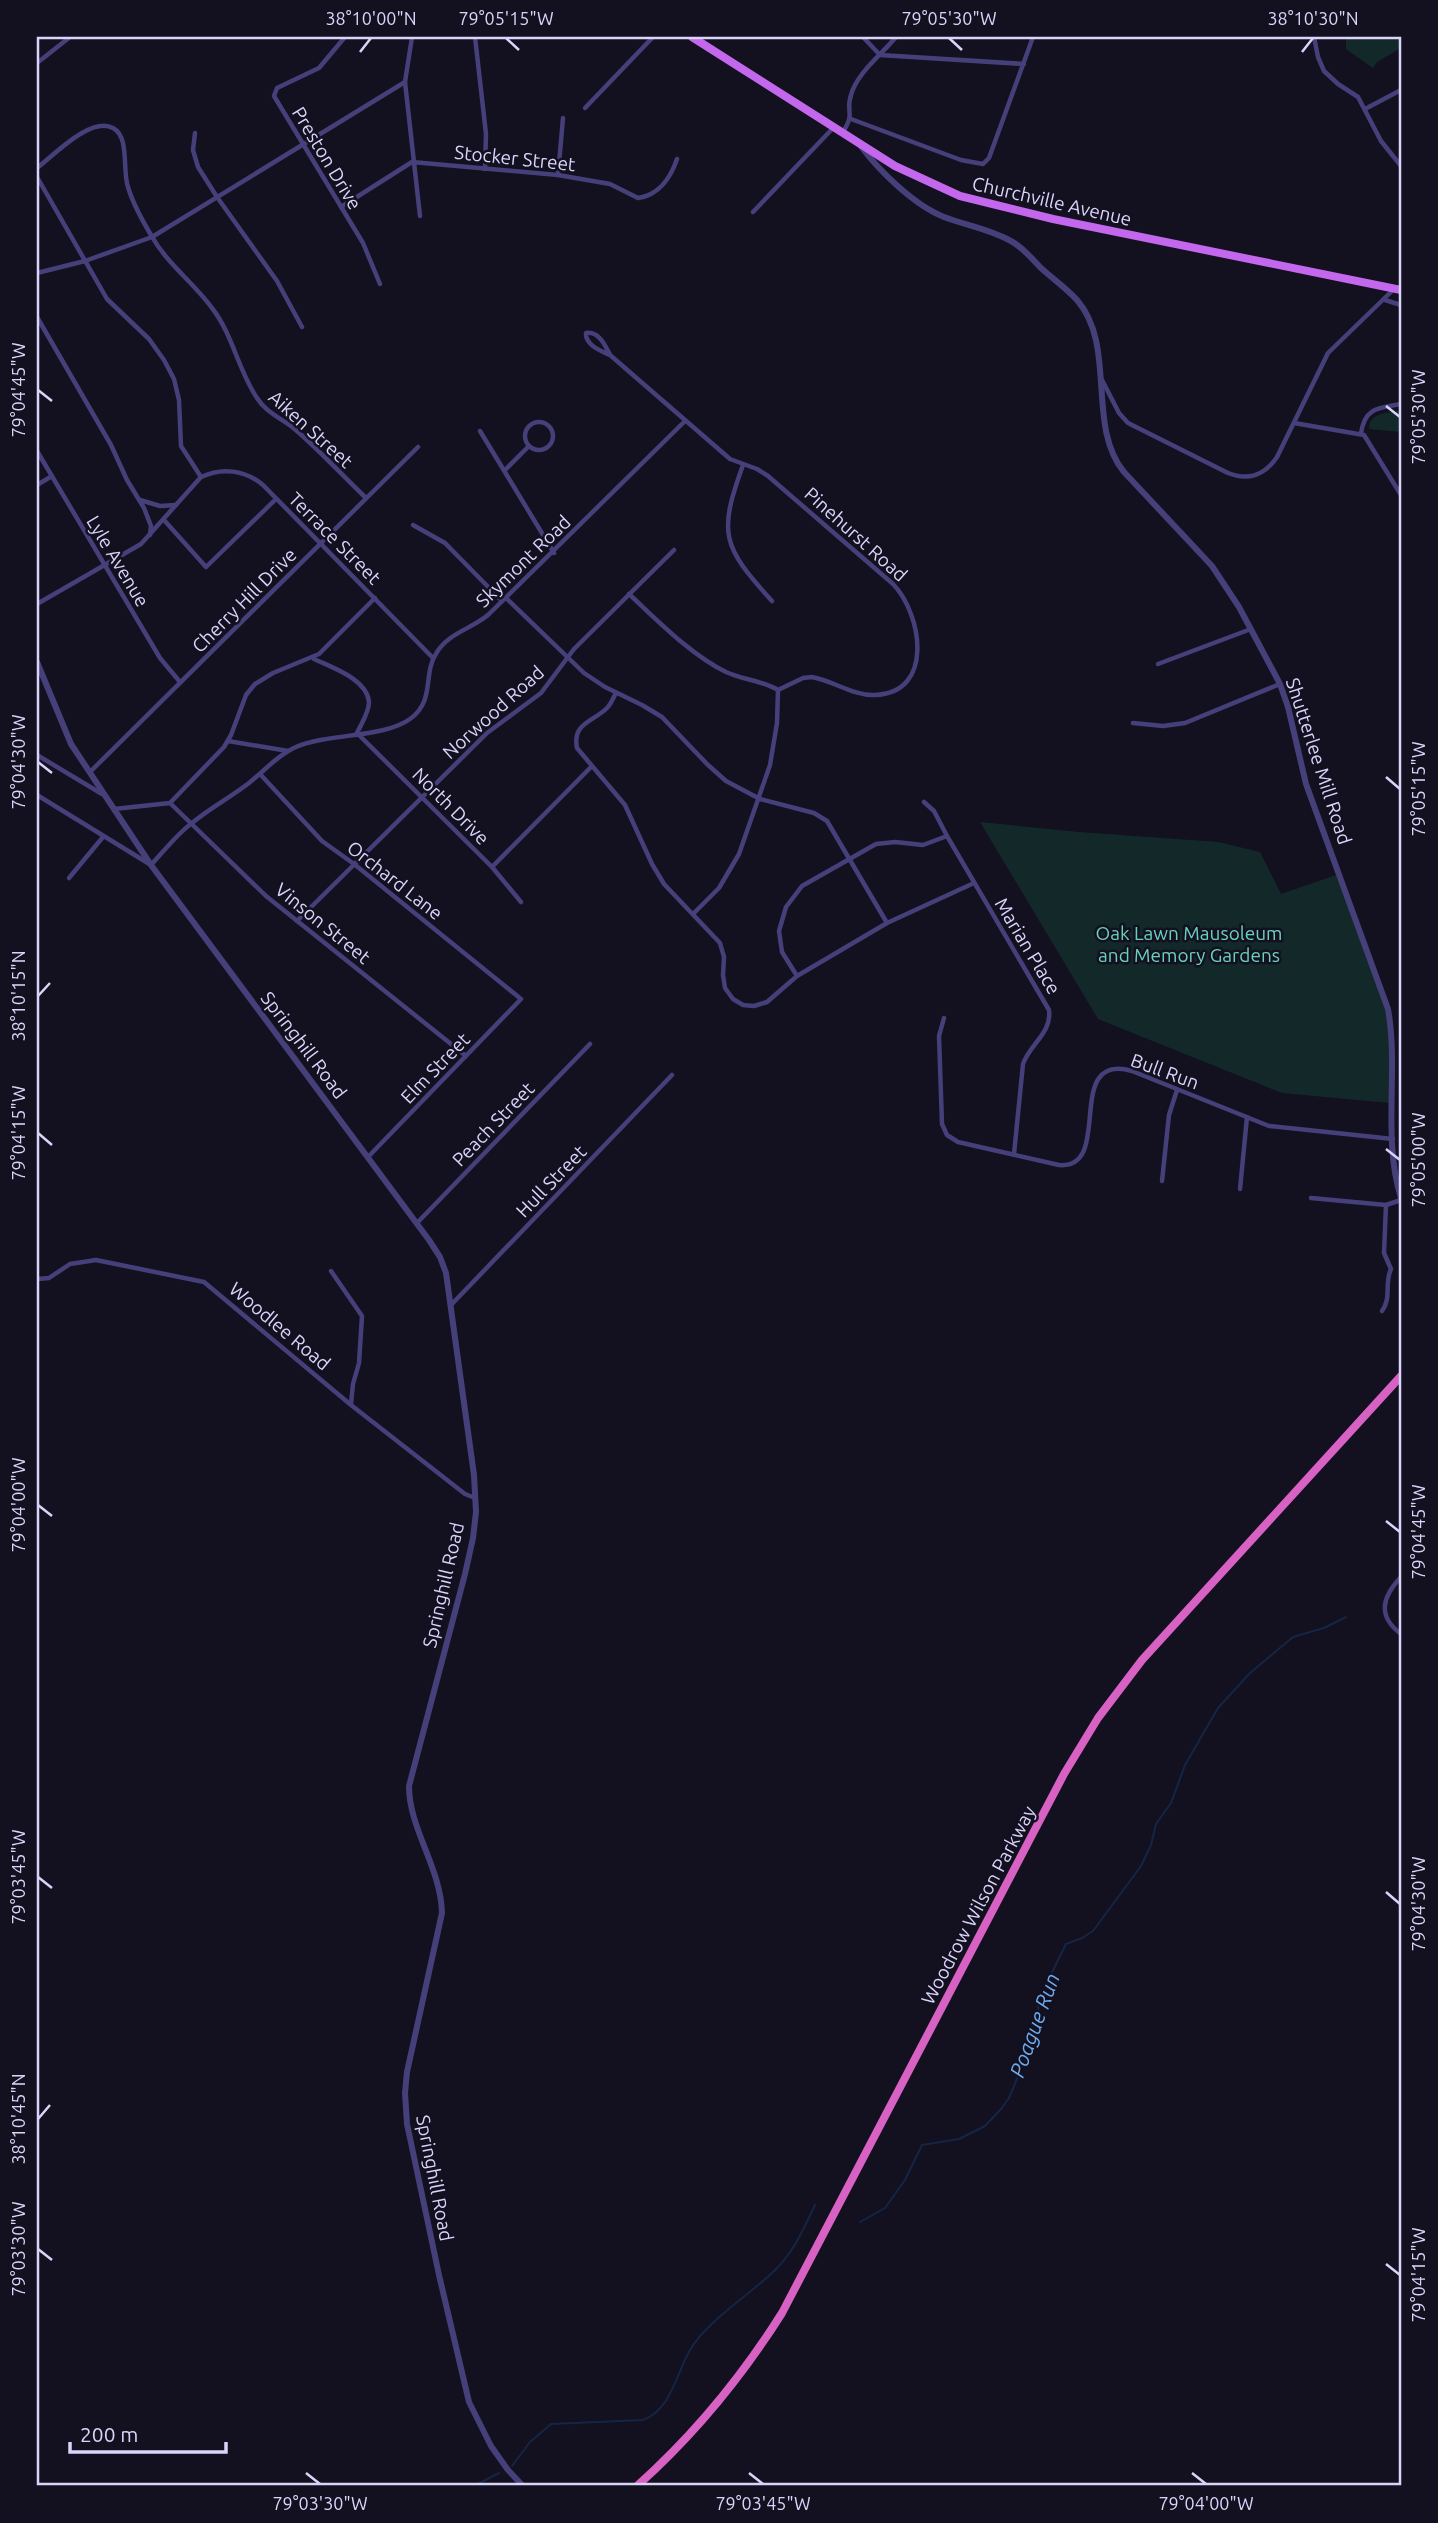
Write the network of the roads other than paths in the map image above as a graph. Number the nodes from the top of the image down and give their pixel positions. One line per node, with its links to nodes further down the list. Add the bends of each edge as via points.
1 (70, 37): 12 (street)
2 (345, 37): 24 (street, Preston Drive, via 319,68 274,92)
3 (412, 37): 14 (street)
4 (475, 37): 30 (street, via 486,134)
5 (653, 37): 16 (street)
6 (692, 37): 20 (main road, Churchville Avenue)
7 (863, 37): 11 (street)
8 (896, 37): 11 (street)
9 (1033, 37): 13 (street)
10 (1314, 37): 17 (street, via 1324,71 1358,97)
11 (880, 55): 13 (street); 19 (street, via 853,89)
12 (37, 63)
13 (1024, 64): 19 (street, via 983,164)
14 (405, 82): 24 (street); 26 (street)
15 (1401, 90): 17 (street)
16 (585, 108)
17 (1365, 110): 28 (street)
18 (563, 118): 31 (street)
19 (851, 119): 21 (street)
20 (834, 126): 21 (main road, Churchville Avenue); 36 (street)
21 (842, 132): 23 (main road, Churchville Avenue)
22 (195, 134): 34 (street, via 196,160)
23 (856, 141): 27 (main road, Churchville Avenue); 33 (street, Shutterlee Mill Road)
24 (302, 144): 34 (street); 35 (street, Preston Drive)
25 (677, 159): 31 (street, Stocker Street, via 671,175 653,193 641,197 610,184)
26 (412, 162): 30 (street, Stocker Street); 35 (street); 37 (street)
27 (895, 166): 33 (street); 42 (main road, Churchville Avenue, via 991,205)
28 (1401, 166)
29 (37, 168): 38 (street, Aiken Street, via 87,129 100,125 115,129 123,141 128,189)
30 (485, 169): 31 (street, Stocker Street)
31 (558, 175)
32 (37, 177): 39 (street)
33 (889, 177): 48 (street, Shutterlee Mill Road, via 940,215 1013,242 1069,293 1089,321)
34 (217, 197): 38 (street); 46 (street, via 277,281)
35 (341, 207): 41 (street, Preston Drive)
36 (753, 212)
37 (420, 215)
38 (152, 237): 39 (street); 63 (street, Aiken Street, via 167,261 219,318 259,401 312,444)
39 (85, 261): 40 (street); 60 (street, via 111,303 149,339 169,368 180,400 181,446)
40 (37, 274)
41 (380, 284)
42 (1398, 289): 43 (street)
43 (1385, 300): 44 (street); 51 (street, via 1328,353)
44 (1401, 304)
45 (37, 317): 65 (street)
46 (302, 327)
47 (610, 355): 47 (street, Pinehurst Road, via 602,341 586,333 596,349); 50 (street, Pinehurst Road)
48 (1102, 380): 51 (street, via 1119,413 1132,426 1235,476 1252,476 1268,468); 79 (street, Shutterlee Mill Road, via 1108,439 1118,464 1206,558)
49 (1401, 404): 53 (street, via 1369,413)
50 (685, 421): 57 (street, Pinehurst Road); 72 (street, Skymont Road)
51 (1294, 422): 53 (street)
52 (480, 431): 58 (street)
53 (1361, 433): 62 (street)
54 (529, 446): 54 (street, via 549,447 554,437 550,426 540,421 529,426 525,437); 58 (street)
55 (418, 447): 63 (street, Cherry Hill Drive)
56 (37, 451): 59 (street, Lyle Avenue)
57 (743, 465): 77 (street, via 728,510 728,534 736,555); 87 (street, Pinehurst Road, via 768,475 895,586 910,611 918,644 918,659 909,677 886,693 861,694 813,677)
58 (505, 471): 72 (street)
59 (52, 476): 61 (street); 73 (street, Lyle Avenue)
60 (201, 477): 64 (street, Terrace Street, via 221,471 242,473 257,480); 66 (street)
61 (37, 485)
62 (1401, 495)
63 (366, 498): 70 (street, Cherry Hill Drive)
64 (276, 499): 67 (street, via 206,568); 70 (street, Terrace Street)
65 (140, 500): 66 (street); 69 (street, via 150,520)
66 (177, 505): 67 (street)
67 (164, 520): 69 (street)
68 (413, 526): 76 (street, via 444,543)
69 (150, 536): 73 (street)
70 (321, 543): 75 (street, Terrace Street); 85 (street, Cherry Hill Drive)
71 (674, 550): 74 (street, Norwood Road)
72 (554, 553): 76 (street, Skymont Road)
73 (104, 566): 78 (street); 85 (street, Lyle Avenue, via 160,658)
74 (629, 594): 81 (street, Norwood Road); 87 (street, via 716,666)
75 (375, 598): 80 (street, Terrace Street); 82 (street)
76 (504, 600): 80 (street, Skymont Road, via 446,640); 81 (street)
77 (772, 601)
78 (37, 604)
79 (1251, 629): 84 (street); 86 (street, Shutterlee Mill Road)
80 (433, 658): 90 (street, via 428,694 416,714 394,727)
81 (568, 658): 88 (street); 99 (street, Norwood Road, via 541,693 500,722)
82 (313, 659): 90 (street, via 351,678 367,695 367,711); 91 (street, via 255,684)
83 (37, 662): 95 (street, Springhill Road, via 64,731)
84 (1158, 664)
85 (180, 682): 95 (street, Cherry Hill Drive)
86 (1280, 684): 89 (street, via 1185,723); 125 (street, Shutterlee Mill Road, via 1306,784 1388,1009)
87 (778, 690): 100 (street, via 774,746)
88 (616, 693): 94 (street, via 607,708 583,724 577,734 578,750); 100 (street, via 655,713 718,774)
89 (1133, 723)
90 (357, 733): 92 (street); 99 (street, North Drive)
91 (228, 741): 92 (street); 102 (street)
92 (289, 751): 96 (street)
93 (37, 755): 98 (street)
94 (592, 767): 110 (street); 114 (street, via 622,801 668,888)
95 (90, 773): 98 (street, Springhill Road)
96 (260, 774): 104 (street); 108 (street, Orchard Lane, via 318,837)
97 (37, 795): 106 (street)
98 (105, 795): 103 (street, Springhill Road)
99 (422, 796): 108 (street, Norwood Road); 110 (street, North Drive)
100 (760, 799): 107 (street, via 824,819); 114 (street, via 728,875)
101 (924, 802): 105 (street, Marian Place)
102 (170, 803): 103 (street); 104 (street, Vinson Street)
103 (113, 809): 109 (street, Springhill Road)
104 (191, 824): 109 (street); 115 (street, Vinson Street)
105 (947, 836): 107 (street, via 920,845 881,843); 112 (street, Marian Place)
106 (103, 837): 109 (street); 111 (street)
107 (849, 858): 116 (street); 117 (street, via 802,886 785,910 780,945)
108 (354, 864): 115 (street, Norwood Road); 118 (street, Orchard Lane)
109 (151, 865): 127 (street, Springhill Road)
110 (492, 867): 113 (street, North Drive)
111 (69, 878)
112 (974, 883): 116 (street); 126 (street, Marian Place, via 1048,1007 1047,1028 1023,1064)
113 (521, 902)
114 (693, 914): 117 (street, via 720,943 725,987 736,1002 763,1004)
115 (297, 921): 121 (street, Vinson Street)
116 (887, 923): 117 (street)
117 (797, 976)
118 (522, 999): 121 (street, Elm Street)
119 (944, 1018): 126 (street, Bull Run, via 939,1036 944,1130 958,1142)
120 (590, 1044): 133 (street, Peach Street)
121 (466, 1056): 127 (street, Elm Street)
122 (672, 1076): 136 (street, Hull Street)
123 (1177, 1090): 124 (street, Bull Run); 126 (street, Bull Run, via 1127,1070 1111,1071 1094,1087 1086,1147 1078,1160 1064,1165); 128 (street, via 1169,1115)
124 (1247, 1117): 125 (street, Bull Run, via 1279,1128); 129 (street)
125 (1393, 1139): 131 (street, Shutterlee Mill Road)
126 (1014, 1154)
127 (368, 1157): 133 (street, Springhill Road)
128 (1162, 1181)
129 (1240, 1189)
130 (1311, 1198): 132 (street)
131 (1401, 1199): 132 (street)
132 (1386, 1205): 137 (street, via 1384,1254 1391,1269 1389,1299)
133 (417, 1223): 136 (street, Springhill Road, via 442,1261)
134 (331, 1271): 139 (street, via 362,1315)
135 (37, 1279): 139 (street, Woodlee Road, via 49,1278 70,1264 96,1260 202,1280)
136 (450, 1306): 140 (street, Springhill Road)
137 (1382, 1311)
138 (1401, 1376): 144 (highway, Woodrow Wilson Parkway, via 1151,1650 1098,1718 1059,1783 782,2314 717,2405)
139 (351, 1405): 140 (street, Woodlee Road)
140 (475, 1498): 143 (street, Springhill Road, via 471,1547 409,1786 442,1913 407,2073 406,2110 469,2402 494,2451)
141 (1401, 1577): 142 (street, via 1387,1597 1384,1611)
142 (1401, 1634)
143 (522, 2485)
144 (637, 2486)

